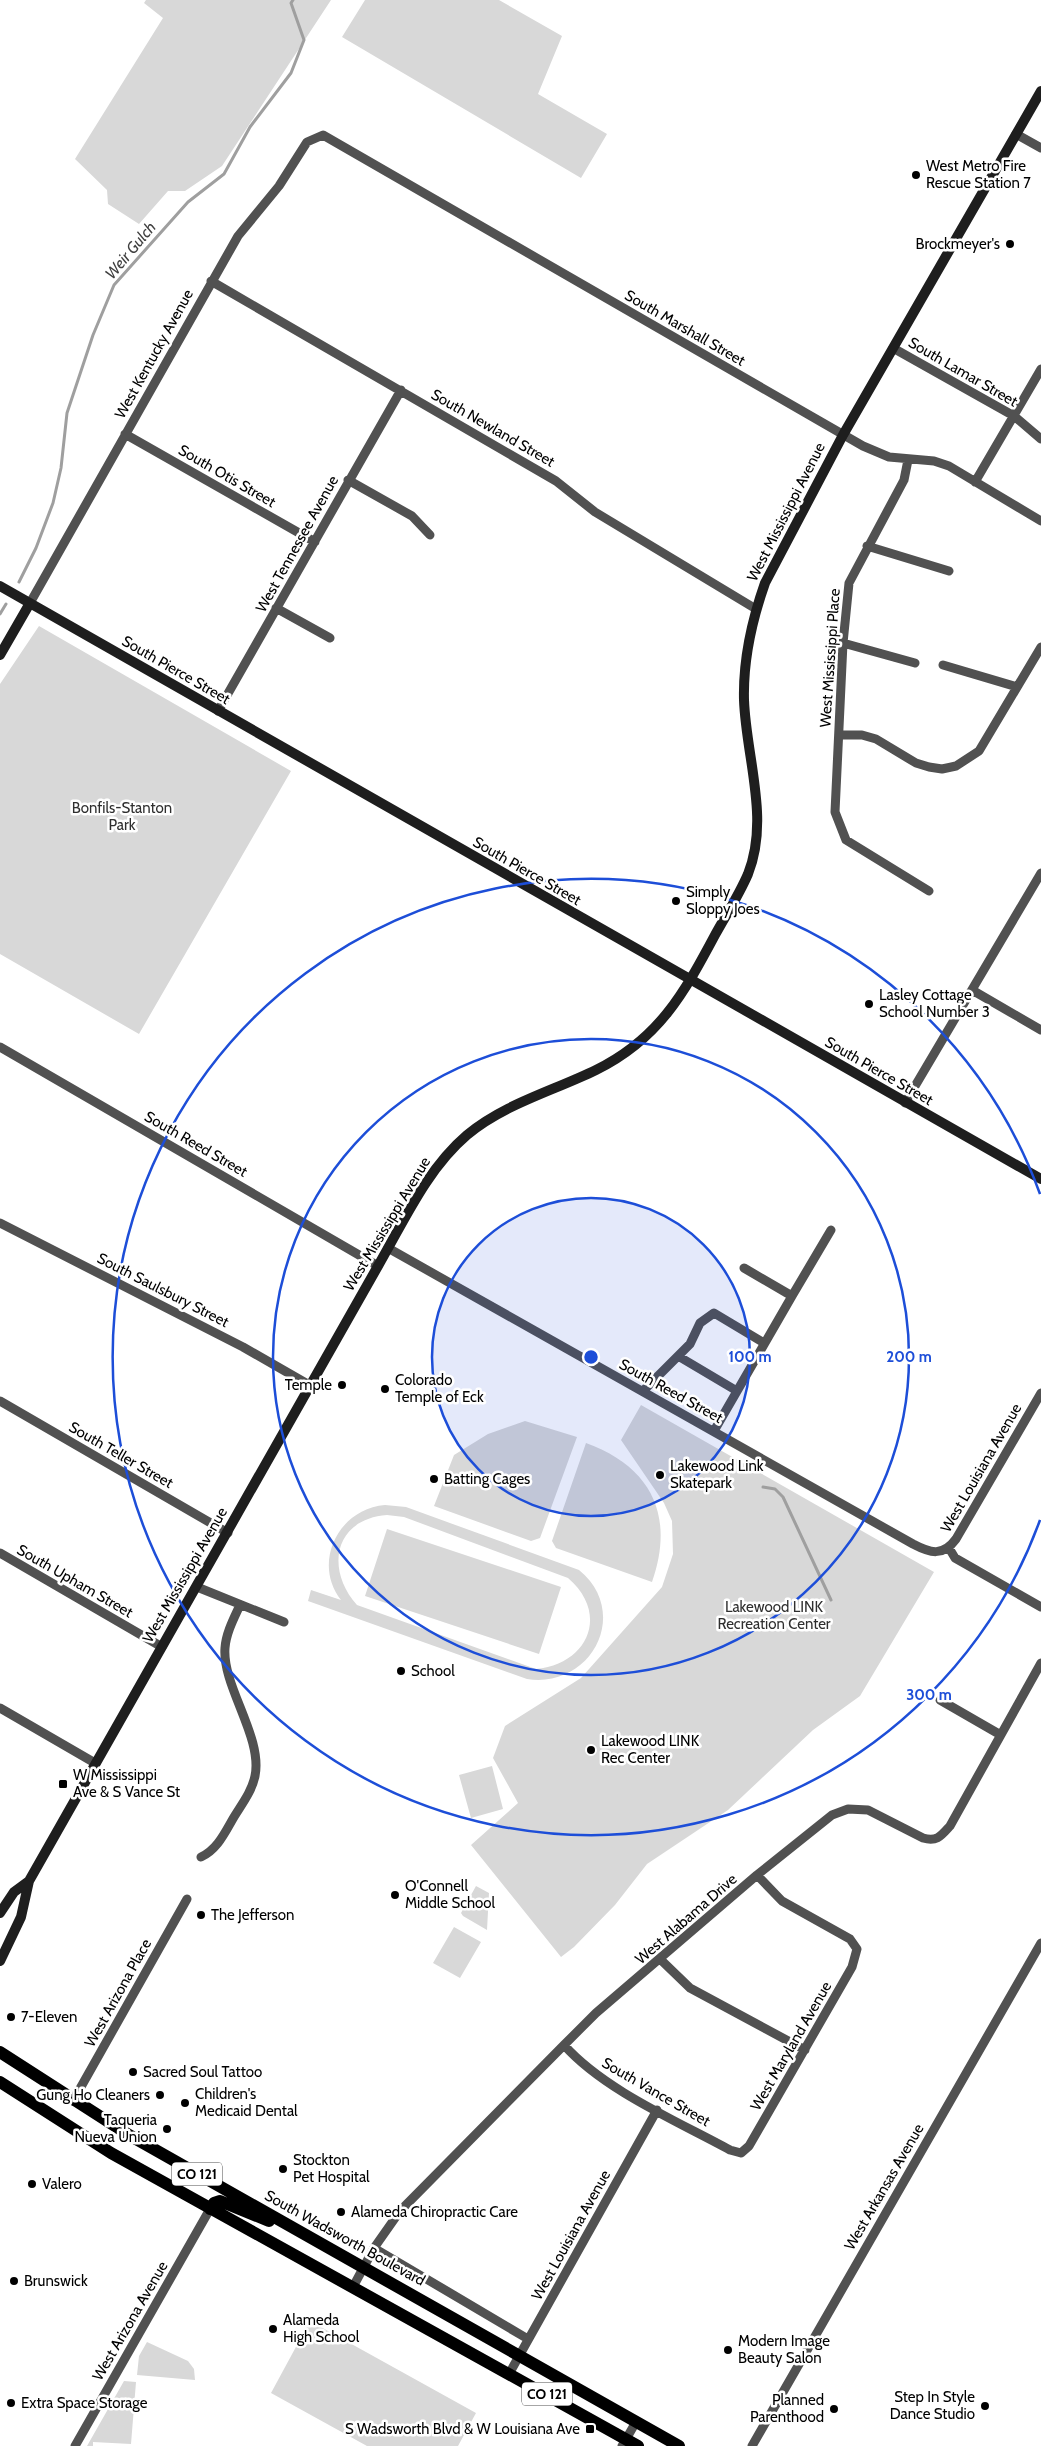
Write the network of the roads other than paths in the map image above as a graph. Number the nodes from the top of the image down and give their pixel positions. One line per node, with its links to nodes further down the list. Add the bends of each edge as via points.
1 (1041, 91): 2 (main road, West Mississippi Avenue)
2 (1016, 134): 4 (street); 6 (main road, West Mississippi Avenue)
3 (323, 135): 5 (street, West Kentucky Avenue, via 308,142 279,186 238,236); 11 (street, South Marshall Street)
4 (1041, 148)
5 (211, 281): 8 (street, South Newland Street); 10 (street, West Kentucky Avenue)
6 (893, 348): 9 (street, South Lamar Street); 11 (main road, West Mississippi Avenue)
7 (1041, 369): 9 (street)
8 (401, 390): 14 (street, West Tennessee Avenue); 24 (street, South Newland Street, via 556,481 595,512)
9 (1014, 416): 12 (street, South Lamar Street); 15 (street)
10 (125, 434): 18 (street, South Otis Street); 22 (street, West Kentucky Avenue)
11 (843, 435): 13 (street, South Marshall Street, via 877,452); 24 (main road, West Mississippi Avenue, via 773,564)
12 (1041, 439)
13 (908, 460): 15 (street, South Marshall Street, via 934,461); 19 (street, West Mississippi Place, via 904,480)
14 (348, 480): 17 (street, via 412,516); 18 (street, West Tennessee Avenue)
15 (975, 482): 16 (street, South Marshall Street)
16 (1041, 521)
17 (430, 535)
18 (315, 542): 23 (street, West Tennessee Avenue)
19 (867, 546): 20 (street); 26 (street, West Mississippi Place, via 849,584)
20 (949, 571)
21 (0, 586): 22 (main road, South Pierce Street)
22 (30, 603): 28 (main road); 32 (main road, South Pierce Street)
23 (276, 608): 25 (street); 32 (street, West Tennessee Avenue)
24 (756, 609): 36 (main road, West Mississippi Avenue, via 744,700 757,811 754,854 744,881)
25 (330, 638)
26 (843, 643): 29 (street); 33 (street, West Mississippi Place)
27 (1041, 647): 31 (street)
28 (0, 655)
29 (915, 663)
30 (943, 665): 31 (street)
31 (1017, 687): 33 (street, via 979,751 956,766 942,769 916,762 876,739)
32 (218, 711): 36 (main road, South Pierce Street)
33 (839, 735): 35 (street, West Mississippi Place, via 835,812 846,840)
34 (1040, 877): 37 (street)
35 (929, 891)
36 (690, 981): 40 (main road, South Pierce Street); 44 (main road, West Mississippi Avenue, via 673,1009 623,1056 518,1103 487,1120 462,1140 433,1173)
37 (972, 990): 38 (street); 40 (street)
38 (1041, 1030)
39 (0, 1047): 45 (street, South Reed Street)
40 (905, 1103): 41 (main road, South Pierce Street)
41 (1041, 1179)
42 (0, 1223): 50 (street, South Saulsbury Street, via 243,1347)
43 (831, 1230): 47 (street)
44 (388, 1248): 45 (main road, West Mississippi Avenue); 51 (street, South Reed Street)
45 (378, 1266): 50 (main road, West Mississippi Avenue)
46 (744, 1268): 47 (street)
47 (792, 1296): 48 (street)
48 (764, 1343): 49 (street, via 714,1313 700,1323 690,1344); 52 (street)
49 (678, 1356): 51 (street); 52 (street)
50 (311, 1386): 56 (main road, West Mississippi Avenue)
51 (643, 1391): 55 (street, South Reed Street)
52 (737, 1391): 55 (street)
53 (1041, 1393): 57 (street, West Louisiana Avenue, via 962,1531)
54 (0, 1401): 56 (street, South Teller Street)
55 (714, 1431): 57 (street, South Reed Street, via 923,1550 932,1553)
56 (228, 1533): 59 (main road, West Mississippi Avenue)
57 (945, 1550): 61 (street)
58 (0, 1553): 63 (street, South Upham Street)
59 (197, 1587): 60 (street); 63 (main road, West Mississippi Avenue)
60 (240, 1605): 62 (street); 69 (street, via 227,1636 225,1655 254,1750 256,1774 224,1835 211,1852)
61 (1041, 1608)
62 (284, 1622)
63 (162, 1647): 68 (main road, West Mississippi Avenue)
64 (1041, 1663): 67 (street, West Alabama Drive)
65 (940, 1700): 67 (street)
66 (0, 1708): 68 (street)
67 (999, 1734): 70 (street, West Alabama Drive, via 950,1826 938,1839 922,1838 868,1810 848,1809 832,1815)
68 (95, 1763): 71 (main road, West Mississippi Avenue)
69 (201, 1857)
70 (757, 1875): 75 (street, West Alabama Drive); 78 (street, West Maryland Avenue, via 782,1901 850,1938 857,1949 852,1968)
71 (29, 1881): 73 (main road, West Mississippi Avenue, via 14,1892); 76 (main road, West Mississippi Avenue, via 21,1917)
72 (187, 1899): 81 (street, West Arizona Place)
73 (0, 1913)
74 (1041, 1943): 97 (street, West Arkansas Avenue)
75 (660, 1959): 77 (street, West Alabama Drive); 78 (street, via 690,1988)
76 (0, 1961)
77 (564, 2045): 82 (street, South Vance Street, via 581,2064 601,2078); 86 (street, West Alabama Drive, via 410,2201)
78 (804, 2050): 83 (street, West Maryland Avenue, via 749,2146)
79 (0, 2052): 81 (main road, South Wadsworth Boulevard / CO 121)
80 (0, 2082): 84 (main road, CO 121, via 107,2151)
81 (73, 2101): 85 (main road, South Wadsworth Boulevard / CO 121)
82 (657, 2110): 83 (street, South Vance Street); 89 (street, West Louisiana Avenue)
83 (741, 2153)
84 (210, 2209): 85 (main road, via 220,2201 263,2220); 88 (main road, CO 121); 94 (street, West Arizona Avenue)
85 (284, 2223): 87 (main road, South Wadsworth Boulevard / CO 121)
86 (374, 2248): 87 (street, West Alabama Drive); 89 (street, South Wadsworth Boulevard)
87 (364, 2268): 88 (street, West Alabama Drive); 90 (main road, South Wadsworth Boulevard / CO 121)
88 (353, 2287): 91 (main road, CO 121)
89 (528, 2339): 90 (street, West Louisiana Avenue)
90 (520, 2355): 91 (street, West Louisiana Avenue); 92 (main road, South Wadsworth Boulevard / CO 121)
91 (510, 2374): 93 (main road, CO 121)
92 (636, 2422): 93 (street); 96 (main road, South Wadsworth Boulevard / CO 121)
93 (624, 2442): 95 (main road, CO 121)
94 (74, 2446)
95 (638, 2446)
96 (678, 2446)
97 (752, 2446)

